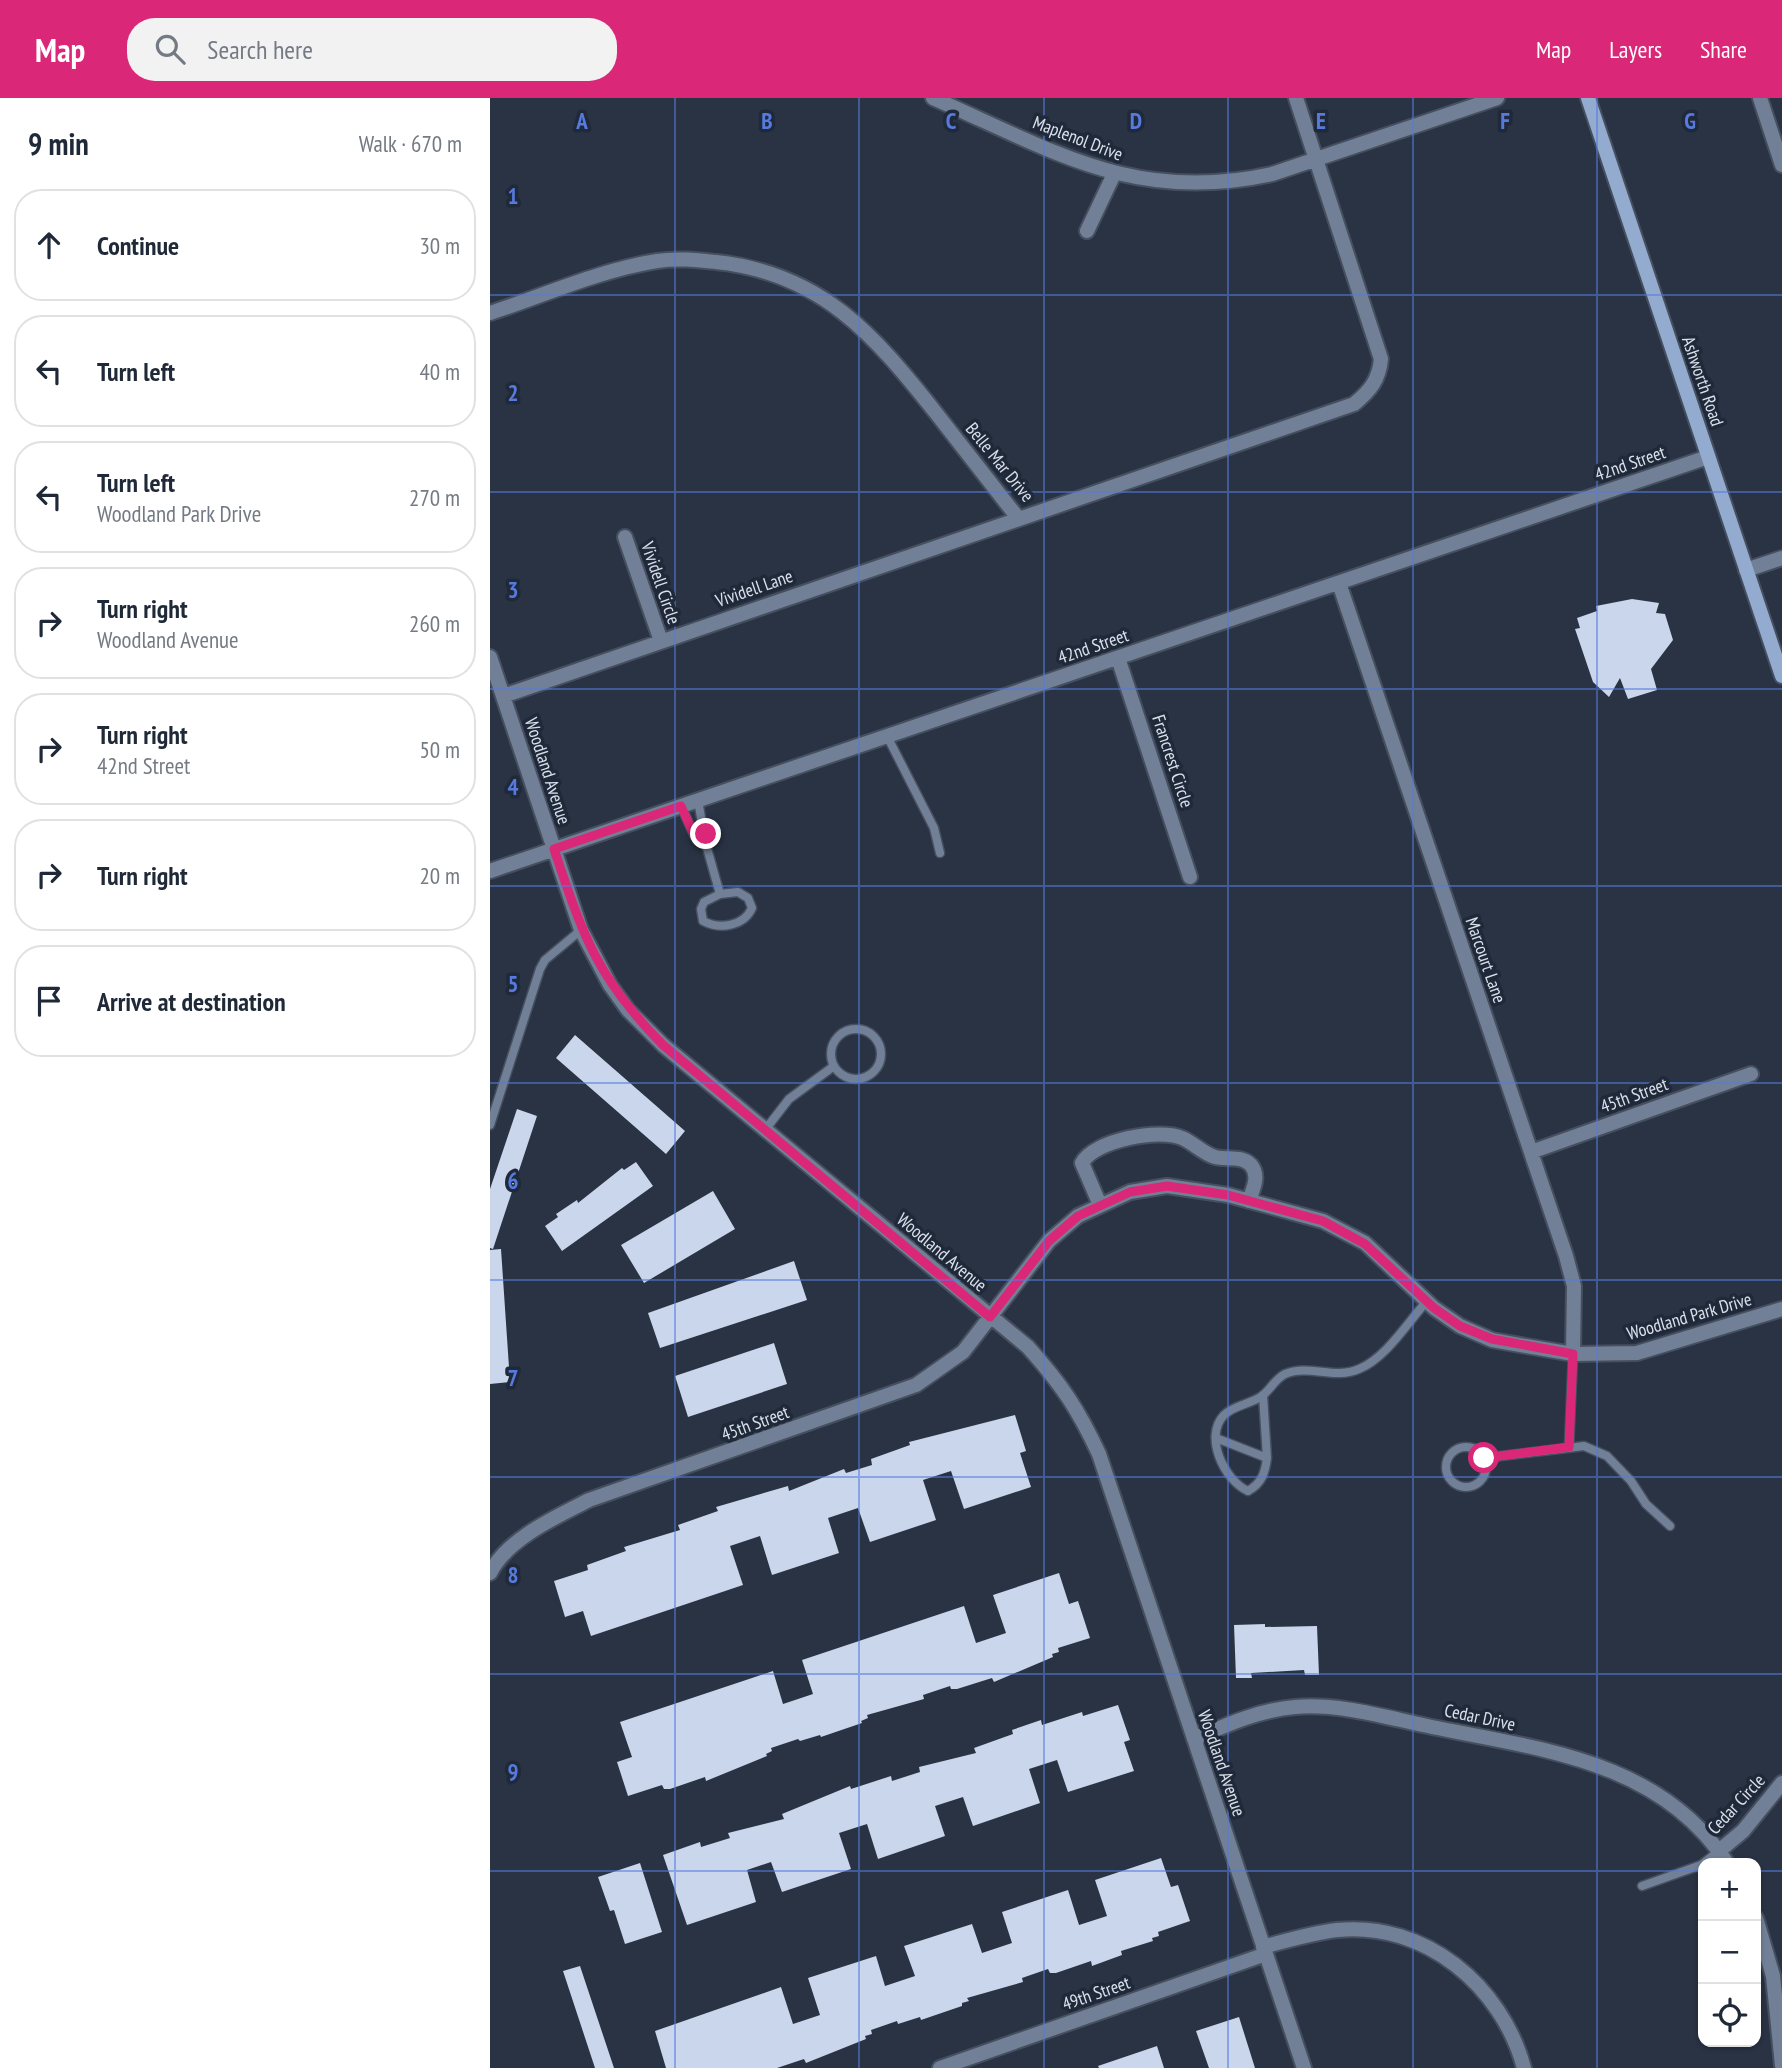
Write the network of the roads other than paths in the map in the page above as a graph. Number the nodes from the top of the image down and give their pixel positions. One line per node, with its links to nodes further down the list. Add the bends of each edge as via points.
1 (933, 98): 8 (street, Maplenol Drive)
2 (1296, 98): 6 (street)
3 (1497, 98): 6 (street, Maplenol Drive)
4 (1588, 98): 11 (main road, Ashworth Road)
5 (1760, 98): 7 (street)
6 (1316, 160): 8 (street, Maplenol Drive, via 1272,174 1210,184); 12 (street, Belle Mar Drive, via 1381,359 1380,374 1370,391 1353,404)
7 (1782, 165)
8 (1114, 174): 9 (street)
9 (1087, 231)
10 (490, 313): 12 (street, Belle Mar Drive, via 605,273 659,261 740,265 793,281 862,326)
11 (1708, 457): 15 (main road, Ashworth Road); 16 (street, 42nd Street)
12 (1018, 518): 17 (street, Vividell Lane)
13 (625, 537): 17 (street, Vividell Circle)
14 (1782, 558): 15 (street)
15 (1746, 570): 20 (main road, Ashworth Road)
16 (1339, 583): 19 (street, 42nd Street); 36 (street, Marcourt Lane)
17 (661, 641): 21 (street, Vividell Lane)
18 (490, 657): 21 (street, Woodland Avenue)
19 (1118, 658): 22 (street, 42nd Street); 29 (street, Francrest Circle)
20 (1782, 676)
21 (503, 696): 26 (street, Woodland Avenue)
22 (887, 736): 23 (street, 42nd Street); 27 (lane, via 934,828)
23 (698, 800): 24 (street, 42nd Street); 25 (lane)
24 (681, 806): 25 (lane, via 695,837); 26 (street, 42nd Street)
25 (705, 841): 30 (lane)
26 (554, 849): 28 (street, 42nd Street); 31 (street, Woodland Avenue)
27 (940, 853)
28 (490, 871)
29 (1190, 877)
30 (720, 894): 30 (lane, via 738,892 748,898 752,908 748,918 712,926 704,921 704,902)
31 (581, 930): 34 (lane, via 545,960 540,970); 35 (street, Woodland Avenue, via 628,1010)
32 (834, 1066): 32 (lane, via 850,1079 871,1074 881,1056 878,1041 856,1028 840,1034 831,1049); 35 (lane, via 789,1099)
33 (1751, 1074): 36 (street, 45th Street)
34 (490, 1125)
35 (765, 1130): 41 (street, Woodland Avenue)
36 (1531, 1152): 42 (street, Marcourt Lane, via 1574,1286)
37 (1249, 1201): 38 (street, Woodland Park Drive, via 1167,1186 1130,1192); 38 (street, via 1256,1177 1244,1159 1216,1157 1168,1134 1112,1143 1087,1154 1082,1163); 39 (street, Woodland Park Drive, via 1323,1221 1350,1234)
38 (1100, 1205): 41 (street, Woodland Park Drive, via 1078,1216 1049,1241)
39 (1427, 1301): 42 (street, Woodland Park Drive, via 1460,1326 1492,1339); 43 (lane, via 1361,1369 1344,1374 1299,1370 1284,1375)
40 (1782, 1309): 42 (street, Woodland Park Drive, via 1637,1353)
41 (990, 1317): 49 (street, 45th Street, via 963,1352 916,1385 589,1500 517,1544 495,1562); 50 (street, Woodland Avenue, via 1028,1347 1077,1408 1099,1454)
42 (1573, 1354): 45 (lane)
43 (1263, 1395): 44 (lane, via 1227,1412 1218,1422); 46 (lane)
44 (1216, 1438): 46 (lane); 46 (lane, via 1235,1486 1248,1491 1262,1478)
45 (1569, 1447): 47 (lane); 48 (lane, via 1584,1446 1607,1456)
46 (1267, 1458)
47 (1484, 1458): 47 (lane, via 1463,1447 1449,1456 1447,1472 1454,1483 1473,1486 1484,1475)
48 (1670, 1526)
49 (490, 1573)
50 (1194, 1738): 52 (street, Cedar Drive, via 1257,1714 1296,1707 1342,1709 1553,1752 1607,1767 1657,1793 1699,1828); 55 (street, Woodland Avenue)
51 (1782, 1783): 52 (street, Cedar Circle)
52 (1723, 1857): 53 (lane)
53 (1642, 1886)
54 (1757, 1921): 56 (street, via 1773,1976)
55 (1265, 1951): 57 (street, 49th Street); 58 (street, Woodland Avenue); 59 (street, 49th Street, via 1302,1936 1339,1930 1377,1931 1413,1941 1447,1958 1477,1982 1500,2011)
56 (1782, 2064)
57 (940, 2068)
58 (1304, 2068)
59 (1524, 2068)

